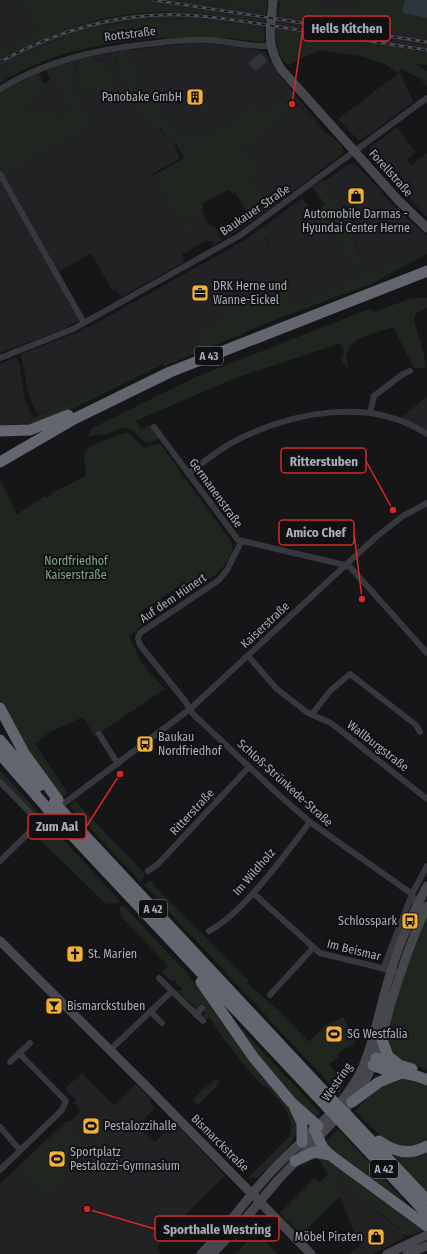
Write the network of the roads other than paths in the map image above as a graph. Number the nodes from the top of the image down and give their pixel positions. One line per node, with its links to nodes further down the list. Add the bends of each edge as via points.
1 (273, 0): 2 (main road)
2 (270, 46): 3 (street, Rottstraße, via 205,40 106,49 49,64); 5 (main road, via 285,74)
3 (0, 89)
4 (427, 98): 5 (street, Baukauer Straße)
5 (355, 151): 7 (main road, Forellstraße, via 398,200); 10 (street, Baukauer Straße, via 239,236)
6 (0, 174): 10 (street)
7 (427, 228)
8 (427, 267): 13 (highway, A 43, via 157,372)
9 (427, 271): 19 (highway, A 43, via 170,372 74,419)
10 (84, 323): 11 (street, Baukauer Straße, via 64,334)
11 (0, 358)
12 (410, 371): 14 (street, via 374,396)
13 (81, 409): 16 (highway, via 30,430); 18 (highway, A 43)
14 (370, 413): 17 (street, via 403,421); 20 (street, via 323,414 278,424 236,441)
15 (154, 427): 20 (street, Germanenstraße)
16 (0, 431)
17 (427, 434)
18 (0, 456)
19 (0, 462)
20 (188, 474): 22 (street, Germanenstraße, via 235,538)
21 (427, 502): 23 (street, Kaiserstraße, via 387,528)
22 (241, 542): 23 (street, Germanenstraße); 27 (street, Auf dem Hünert, via 219,580 140,633 138,638 140,645)
23 (345, 565): 24 (street, Germanenstraße, via 351,568); 25 (street, Kaiserstraße)
24 (427, 653)
25 (248, 656): 27 (street, Kaiserstraße); 28 (street, Wallburgstraße, via 278,689)
26 (0, 708): 39 (highway)
27 (190, 709): 34 (street, Kaiserstraße); 35 (street, Schloß-Strünkede-Straße)
28 (312, 714): 29 (street, via 331,690 350,674 416,725); 38 (street, Wallburgstraße, via 331,723)
29 (420, 732)
30 (99, 734): 34 (street)
31 (0, 740): 39 (highway, A 42)
32 (0, 754): 37 (highway, A 42)
33 (0, 764): 37 (highway, via 19,783)
34 (118, 764): 40 (street, Kaiserstraße)
35 (249, 767): 41 (street, Schloß-Strünkede-Straße); 44 (street, Ritterstraße, via 158,864)
36 (0, 782): 40 (street)
37 (29, 788): 39 (highway, A 42)
38 (427, 799)
39 (57, 808): 52 (highway, A 42); 74 (highway, A 42)
40 (39, 822): 42 (street, Kaiserstraße)
41 (310, 822): 46 (street, Im Wildholz); 47 (street, Schloß-Strünkede-Straße)
42 (0, 861)
43 (427, 866): 47 (street, Westring)
44 (148, 871)
45 (426, 888): 47 (street); 49 (main road, Westring)
46 (253, 893): 50 (street, Im Wildholz, via 220,926); 53 (street, Im Beismar)
47 (412, 894): 49 (street); 54 (street, Westring)
48 (427, 906): 54 (main road, Westring, via 412,939)
49 (416, 907): 54 (main road, Westring)
50 (209, 931)
51 (0, 941): 65 (main road, Bismarckstraße)
52 (174, 945): 72 (highway, via 250,1053); 74 (highway, A 42)
53 (313, 948): 54 (street, Im Beismar, via 320,953); 57 (street)
54 (392, 971): 63 (main road, Westring); 67 (main road, Westring)
55 (159, 978): 56 (street)
56 (172, 991): 59 (street); 60 (street)
57 (270, 995)
58 (202, 1008): 60 (street)
59 (150, 1012): 62 (street); 65 (street)
60 (196, 1015): 61 (street)
61 (203, 1021)
62 (162, 1023)
63 (382, 1040): 67 (main road, Westring); 69 (highway, via 388,1056)
64 (30, 1043): 66 (street)
65 (110, 1050): 84 (main road, Bismarckstraße)
66 (19, 1053): 68 (street); 80 (street, via 66,1101 62,1110)
67 (371, 1060): 69 (highway, via 383,1070); 73 (main road, Westring); 77 (main road, Westring)
68 (10, 1062)
69 (401, 1069): 70 (highway); 71 (highway); 73 (highway)
70 (427, 1076)
71 (427, 1080)
72 (291, 1102): 77 (highway); 78 (highway, via 302,1123)
73 (352, 1102): 77 (main road, Westring)
74 (331, 1105): 75 (highway, A 42, bridge)
75 (349, 1122): 79 (highway, via 397,1151 411,1152); 85 (highway, A 42); 87 (highway, A 42)
76 (0, 1127): 80 (street)
77 (318, 1131): 78 (main road, Westring); 81 (highway); 82 (main road, Westring)
78 (302, 1142): 84 (main road, Westring)
79 (427, 1146)
80 (20, 1150): 83 (street)
81 (330, 1155): 82 (highway, via 314,1152); 88 (highway)
82 (295, 1161): 86 (main road, Westring)
83 (0, 1170)
84 (253, 1194): 86 (main road, Bismarckstraße); 92 (main road, Westring)
85 (427, 1200)
86 (260, 1201): 93 (main road, Westring); 94 (main road, Bismarckstraße)
87 (427, 1214)
88 (427, 1226)
89 (427, 1235): 91 (main road)
90 (427, 1246): 91 (main road)
91 (408, 1250): 95 (main road)
92 (201, 1254)
93 (212, 1254)
94 (311, 1254)
95 (387, 1254)

